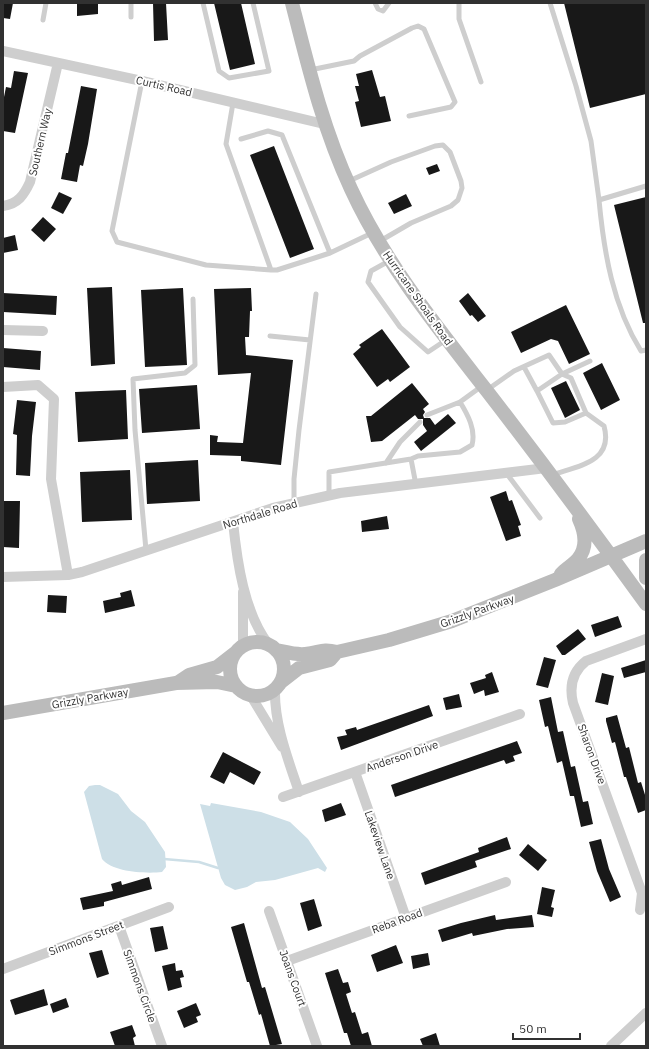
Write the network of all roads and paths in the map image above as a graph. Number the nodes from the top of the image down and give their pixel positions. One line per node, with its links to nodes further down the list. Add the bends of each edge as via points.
1 (46, 3): 11 (lane)
2 (131, 3): 10 (lane)
3 (203, 3): 4 (lane, via 218,71 229,78 269,71)
4 (253, 3)
5 (292, 3): 14 (street, Hurricane Shoals Road)
6 (375, 3): 7 (lane, via 378,9 383,11)
7 (389, 3)
8 (459, 3): 16 (lane, via 459,18)
9 (550, 3): 23 (lane, via 591,141)
10 (131, 17)
11 (43, 20)
12 (3, 51): 13 (street, Curtis Road)
13 (58, 63): 15 (street, Curtis Road); 24 (street, Southern Way, via 26,193 13,204)
14 (309, 70): 18 (lane, via 354,61 412,28 424,28 455,102 451,107); 19 (street, Hurricane Shoals Road)
15 (142, 81): 17 (street, Curtis Road); 28 (lane, via 112,231 117,242 206,265)
16 (481, 82)
17 (233, 103): 19 (street, Curtis Road); 28 (lane, via 226,144)
18 (409, 116)
19 (324, 124): 21 (street, Hurricane Shoals Road)
20 (241, 140): 26 (lane, via 268,130 282,135)
21 (348, 182): 25 (street, Hurricane Shoals Road); 25 (lane, via 391,162 436,146 443,145 450,152 462,188 455,204)
22 (646, 186): 23 (lane)
23 (599, 200): 36 (lane, via 602,237 614,290 628,330)
24 (3, 206)
25 (376, 237): 26 (lane); 27 (street, Hurricane Shoals Road)
26 (330, 253): 28 (lane)
27 (390, 261): 34 (street, Hurricane Shoals Road); 34 (lane, via 371,271 368,282 400,327 428,352)
28 (271, 270)
29 (316, 294): 35 (lane)
30 (193, 299): 58 (lane, via 195,365 185,372 133,379)
31 (3, 330): 32 (street)
32 (43, 331)
33 (270, 336): 35 (lane)
34 (447, 339): 41 (street, Hurricane Shoals Road)
35 (310, 340): 53 (lane, via 294,479)
36 (644, 352)
37 (590, 361): 39 (lane)
38 (524, 367): 39 (lane, via 549,355); 41 (lane); 42 (lane)
39 (562, 374): 42 (lane); 44 (lane, via 571,378)
40 (3, 387): 61 (street, via 38,385 54,399 51,479)
41 (485, 388): 43 (lane); 49 (street, Hurricane Shoals Road)
42 (536, 391): 44 (lane, via 553,423 565,422)
43 (460, 402): 45 (lane); 47 (lane, via 468,415 474,438 472,445 460,452)
44 (586, 413): 49 (lane, via 604,426 606,443 602,453 593,460)
45 (428, 415)
46 (420, 422): 48 (lane, via 400,442)
47 (411, 459): 48 (lane); 51 (lane)
48 (386, 463): 52 (lane, via 329,472)
49 (549, 472): 50 (street, Northdale Road); 54 (street, Hurricane Shoals Road)
50 (507, 474): 51 (street, Northdale Road); 55 (lane)
51 (416, 485): 52 (street, Northdale Road)
52 (329, 495): 53 (street, Northdale Road)
53 (294, 502): 56 (street, Northdale Road)
54 (576, 509): 59 (street, Hurricane Shoals Road); 64 (street, via 585,536 584,548 578,559)
55 (540, 518)
56 (233, 522): 58 (street, Northdale Road); 65 (street)
57 (646, 541): 59 (street, Grizzly Parkway)
58 (146, 550): 61 (street, Northdale Road)
59 (612, 557): 64 (street, Grizzly Parkway); 67 (street, Hurricane Shoals Road)
60 (646, 560): 63 (street)
61 (68, 575): 62 (street, Northdale Road)
62 (3, 577)
63 (646, 578)
64 (556, 580): 71 (street, Grizzly Parkway, via 438,626)
65 (243, 588): 69 (street, via 258,631); 70 (street)
66 (646, 592): 67 (street)
67 (646, 604)
68 (646, 639): 84 (street, Sharon Drive, via 586,661 579,666 571,685 573,703 642,893)
69 (273, 647): 70 (street, via 260,642); 71 (street, Grizzly Parkway, via 290,654 306,654 325,649); 73 (street, via 284,665)
70 (239, 649): 72 (street, Grizzly Parkway, via 217,667 189,675); 74 (street, via 231,660 230,669)
71 (337, 652): 73 (street, Grizzly Parkway, via 330,660 299,668)
72 (176, 683): 74 (street, Grizzly Parkway, via 217,682); 76 (street, Grizzly Parkway)
73 (278, 685): 75 (street, via 264,695); 78 (street, via 275,705)
74 (236, 686): 75 (street)
75 (251, 696): 78 (street)
76 (3, 712)
77 (520, 714): 79 (street, Anderson Drive)
78 (284, 750): 80 (street)
79 (354, 772): 80 (street, Anderson Drive); 86 (street, Lakeview Lane)
80 (299, 792): 81 (street, Anderson Drive)
81 (283, 797)
82 (506, 882): 86 (street, Reba Road)
83 (169, 907): 87 (street, Simmons Street)
84 (640, 910)
85 (269, 911): 88 (street, Joans Court)
86 (406, 918): 88 (street, Reba Road)
87 (119, 926): 89 (street, Simmons Street); 91 (street, Simmons Circle)
88 (287, 961): 92 (street, Joans Court)
89 (3, 969)
90 (646, 1013): 93 (street)
91 (162, 1046)
92 (317, 1046)
93 (611, 1046)

